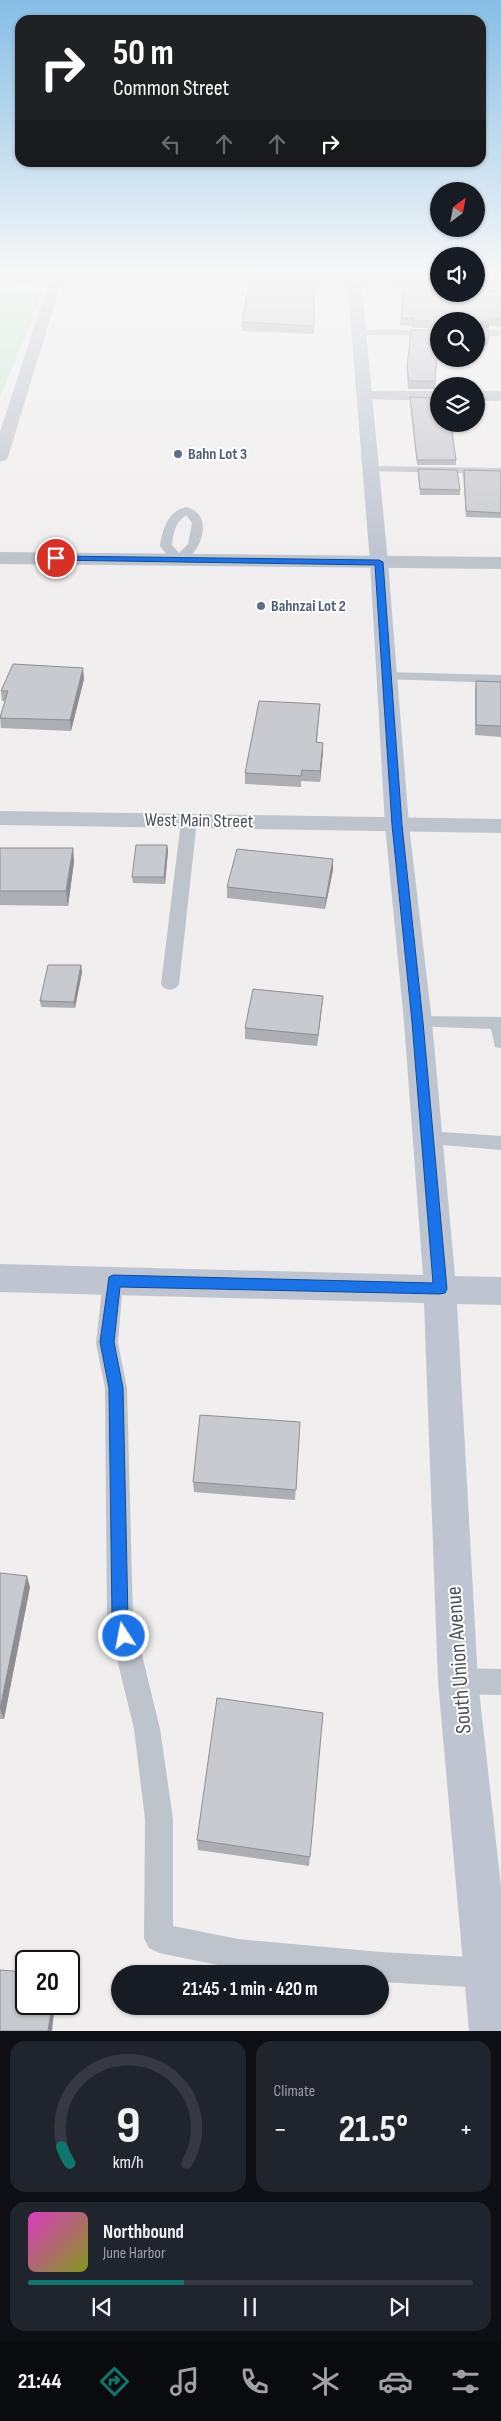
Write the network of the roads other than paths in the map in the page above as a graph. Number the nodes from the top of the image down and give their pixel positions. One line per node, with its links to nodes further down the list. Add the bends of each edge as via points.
1 (28, 369): 7 (street)
2 (363, 369): 3 (street, South Union Avenue)
3 (366, 396): 4 (street); 8 (street, South Union Avenue)
4 (430, 396)
5 (485, 396): 6 (street)
6 (501, 396)
7 (0, 458)
8 (371, 469): 9 (lane); 11 (street, South Union Avenue)
9 (501, 471)
10 (0, 558): 11 (street)
11 (379, 562): 12 (street); 13 (street, South Union Avenue)
12 (501, 563)
13 (387, 676): 14 (lane); 17 (street, South Union Avenue)
14 (501, 679)
15 (0, 818): 16 (street, West Main Street)
16 (189, 821): 17 (street, West Main Street); 19 (lane)
17 (397, 825): 18 (street, West Main Street); 20 (street, South Union Avenue)
18 (501, 826)
19 (170, 984)
20 (418, 1022): 21 (lane); 23 (street, South Union Avenue)
21 (500, 1023): 22 (lane)
22 (501, 1042)
23 (427, 1138): 24 (lane); 27 (street, South Union Avenue)
24 (501, 1143)
25 (0, 1278): 26 (street)
26 (113, 1281): 27 (street); 31 (lane, via 107,1342 116,1388 120,1618 147,1729 160,1820 159,1938 238,1954)
27 (440, 1289): 28 (street); 29 (street, South Union Avenue)
28 (501, 1291)
29 (458, 1681): 30 (lane); 31 (street, South Union Avenue)
30 (501, 1682)
31 (488, 1973): 32 (street, South Union Avenue)
32 (493, 2031)

